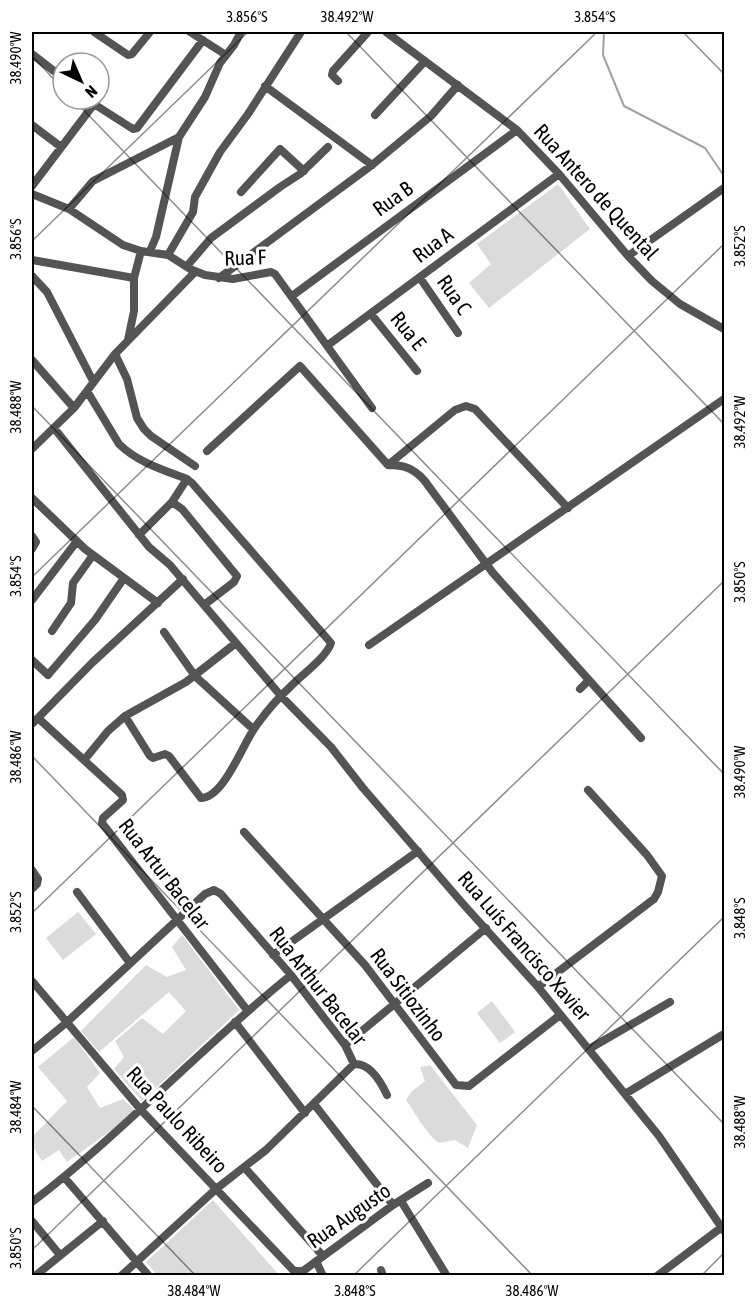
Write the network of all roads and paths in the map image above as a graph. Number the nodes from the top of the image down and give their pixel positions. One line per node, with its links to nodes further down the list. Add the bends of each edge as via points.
1 (93, 32): 2 (street, via 131,55)
2 (150, 32)
3 (190, 32): 8 (street)
4 (242, 32): 10 (street)
5 (301, 32): 14 (street)
6 (368, 32): 13 (street, via 333,71)
7 (386, 32): 11 (street, Rua Antero de Quental)
8 (203, 40): 10 (street); 17 (street, via 137,128)
9 (32, 54): 12 (street)
10 (226, 55): 21 (street)
11 (425, 61): 15 (street, Rua Antero de Quental); 18 (street)
12 (51, 69)
13 (338, 81)
14 (266, 86): 24 (street); 34 (street, via 200,186 193,212)
15 (458, 86): 20 (street, Rua Antero de Quental); 24 (street, via 431,116)
16 (85, 111): 22 (street)
17 (107, 111)
18 (375, 115)
19 (32, 125): 22 (street)
20 (517, 130): 26 (street, Rua Antero de Quental); 43 (street, Rua B)
21 (179, 136): 31 (street, via 93,181); 33 (street)
22 (61, 147): 27 (street)
23 (328, 147): 25 (street)
24 (372, 165): 41 (street)
25 (304, 171): 29 (street, via 280,149); 37 (street, via 211,238)
26 (559, 174): 35 (street, Rua Antero de Quental); 42 (street, Rua A)
27 (32, 186)
28 (724, 188): 35 (street)
29 (241, 192)
30 (32, 194): 31 (street, Rua F)
31 (69, 210): 32 (street, Rua F, via 123,245)
32 (141, 251): 33 (street, Rua F); 40 (street)
33 (150, 251): 34 (street, Rua F)
34 (168, 255): 37 (street, Rua F)
35 (628, 256): 45 (street, Rua Antero de Quental, via 667,294)
36 (32, 260): 40 (street)
37 (187, 266): 38 (street, Rua F)
38 (195, 272): 41 (street, Rua F); 47 (street)
39 (32, 276): 52 (street, via 46,292)
40 (134, 278): 47 (street, via 134,311)
41 (219, 278): 43 (street, Rua F, via 272,272)
42 (420, 278): 44 (street, Rua A); 46 (street, Rua C)
43 (292, 296): 48 (street, Rua F)
44 (371, 314): 48 (street, Rua A); 51 (street, Rua E)
45 (724, 329)
46 (458, 333)
47 (128, 340): 49 (street)
48 (328, 345): 56 (street, Rua F)
49 (115, 354): 52 (street); 61 (street, via 140,423 151,436)
50 (32, 360): 55 (street)
51 (417, 371)
52 (93, 381): 53 (street)
53 (87, 391): 55 (street); 62 (street, via 126,451)
54 (723, 403): 65 (street)
55 (74, 408): 57 (street)
56 (372, 408)
57 (54, 429): 58 (street); 66 (street, Rua Luís Francisco Xavier)
58 (33, 444)
59 (207, 451): 60 (street, via 300,366)
60 (388, 465): 65 (street, via 455,410 466,406 475,410); 71 (street, via 409,468 420,475)
61 (195, 466)
62 (187, 479): 64 (street); 85 (street, via 331,643 327,652)
63 (32, 498): 68 (street)
64 (172, 502): 66 (street); 76 (street, via 237,576)
65 (568, 508): 71 (street)
66 (139, 535): 73 (street, Rua Luís Francisco Xavier)
67 (32, 536): 69 (street, via 36,542)
68 (77, 542): 70 (street); 74 (street)
69 (32, 549)
70 (93, 555): 72 (street); 77 (street, via 73,583 71,603)
71 (486, 564): 80 (street); 83 (street)
72 (124, 578): 75 (street); 81 (street, via 48,675)
73 (183, 579): 75 (street); 76 (street, Rua Luís Francisco Xavier)
74 (32, 600)
75 (158, 603): 87 (street)
76 (204, 605): 79 (street, Rua Luís Francisco Xavier)
77 (52, 631)
78 (164, 632): 82 (street)
79 (236, 643): 82 (street); 85 (street, Rua Luís Francisco Xavier)
80 (369, 645)
81 (32, 660)
82 (195, 676): 86 (street); 88 (street)
83 (589, 680): 84 (street); 89 (street)
84 (580, 689)
85 (281, 696): 88 (street); 93 (street, Rua Luís Francisco Xavier, via 331,747)
86 (124, 716): 88 (street, via 150,756 170,757 202,799 227,776); 90 (street)
87 (34, 721): 90 (street, Rua Artur Bacelar)
88 (253, 729)
89 (641, 738)
90 (85, 759): 97 (street, Rua Artur Bacelar, via 123,798 102,822)
91 (588, 790): 104 (street, via 662,876 658,892 654,899)
92 (244, 832): 98 (street, Rua Sitiozinho)
93 (418, 851): 98 (street); 99 (street, Rua Luís Francisco Xavier)
94 (32, 870): 95 (street, via 38,879)
95 (32, 889)
96 (77, 892): 101 (street)
97 (177, 920): 100 (street, Rua Arthur Bacelar, via 214,890); 101 (street); 107 (street, Rua Artur Bacelar)
98 (322, 920): 100 (street); 106 (street, Rua Sitiozinho, via 365,965)
99 (486, 928): 104 (street, Rua Luís Francisco Xavier); 106 (street)
100 (273, 955): 102 (street, Rua Arthur Bacelar)
101 (130, 963): 109 (street)
102 (291, 975): 107 (street); 112 (street, Rua Arthur Bacelar)
103 (32, 981): 109 (street, Rua Paulo Ribeiro)
104 (538, 987): 108 (street, Rua Luís Francisco Xavier)
105 (670, 1002): 113 (street)
106 (394, 1006): 108 (street, Rua Sitiozinho, via 453,1082 462,1087 469,1086); 112 (street)
107 (247, 1010): 110 (street)
108 (560, 1015): 113 (street, Rua Luís Francisco Xavier)
109 (66, 1023): 114 (street); 119 (street, Rua Paulo Ribeiro)
110 (235, 1023): 119 (street); 120 (street)
111 (724, 1034): 116 (street)
112 (345, 1045): 115 (street, Rua Arthur Bacelar)
113 (589, 1049): 116 (street, Rua Luís Francisco Xavier)
114 (32, 1051)
115 (354, 1064): 117 (street, Rua Arthur Bacelar, via 371,1071); 118 (street)
116 (626, 1094): 129 (street, Rua Luís Francisco Xavier)
117 (387, 1095)
118 (314, 1104): 120 (street); 126 (street)
119 (141, 1110): 122 (street); 124 (street, Rua Paulo Ribeiro)
120 (305, 1113): 121 (street)
121 (244, 1167): 124 (street); 131 (street)
122 (64, 1177): 125 (street); 128 (street)
123 (428, 1184): 126 (street, Rua Augusto)
124 (216, 1189): 132 (street); 133 (street, Rua Paulo Ribeiro, via 288,1267)
125 (32, 1202)
126 (397, 1203): 131 (street, Rua Augusto); 138 (street)
127 (32, 1221): 130 (street)
128 (103, 1221): 130 (street); 132 (street)
129 (723, 1229): 139 (street)
130 (60, 1255): 134 (street)
131 (320, 1258): 133 (street, Rua Augusto); 137 (street)
132 (138, 1260): 135 (street); 136 (street)
133 (303, 1271)
134 (35, 1275)
135 (121, 1275)
136 (149, 1275)
137 (323, 1275)
138 (447, 1275)
139 (657, 1275)

